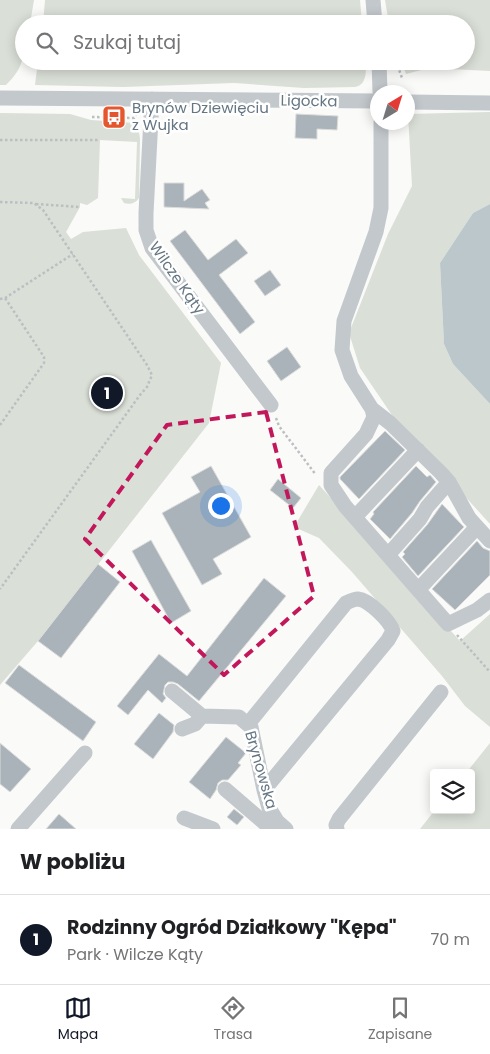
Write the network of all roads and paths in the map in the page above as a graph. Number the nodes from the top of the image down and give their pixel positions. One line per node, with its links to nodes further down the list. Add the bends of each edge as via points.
1 (373, 0): 2 (street)
2 (375, 15)
3 (379, 70): 6 (street)
4 (399, 70): 5 (path)
5 (402, 78)
6 (380, 85)
7 (0, 98): 8 (street, Ligocka)
8 (152, 99): 9 (street, Ligocka); 21 (street, Wilcze Kąty, via 146,213 146,230 152,248)
9 (370, 101)
10 (415, 102): 11 (street)
11 (490, 103)
12 (381, 130): 22 (street, via 381,208 376,232 344,321 342,350 351,376)
13 (0, 140): 14 (path)
14 (100, 140)
15 (0, 202): 16 (path)
16 (34, 203): 17 (path); 18 (path, via 43,210)
17 (80, 208)
18 (72, 254): 19 (path); 31 (path, via 152,375 147,387)
19 (5, 298): 20 (path); 23 (path, via 44,357 44,363)
20 (0, 299)
21 (270, 405): 26 (path, via 280,426 323,484)
22 (372, 409): 24 (street); 26 (street, via 374,417 366,434 331,473)
23 (0, 425)
24 (418, 450): 25 (street); 27 (street)
25 (449, 482): 28 (street); 30 (street)
26 (331, 485): 27 (street)
27 (355, 517): 30 (street)
28 (477, 527): 29 (street); 32 (street)
29 (490, 541)
30 (388, 555): 32 (street)
31 (0, 589)
32 (418, 590): 34 (street)
33 (490, 600): 34 (street)
34 (448, 624): 35 (path)
35 (490, 672)
36 (172, 691): 38 (street)
37 (441, 692): 48 (street, via 339,819)
38 (202, 716): 39 (street, Brynowska, via 239,717); 40 (street, via 195,724)
39 (248, 724): 43 (street, Brynowska); 43 (street, via 346,603 356,599 366,602 389,622 392,631 388,640)
40 (182, 729)
41 (84, 753): 46 (street)
42 (225, 789): 45 (street)
43 (264, 790): 45 (street, Brynowska)
44 (184, 818): 47 (street)
45 (273, 826)
46 (18, 829)
47 (213, 829)
48 (336, 829)

